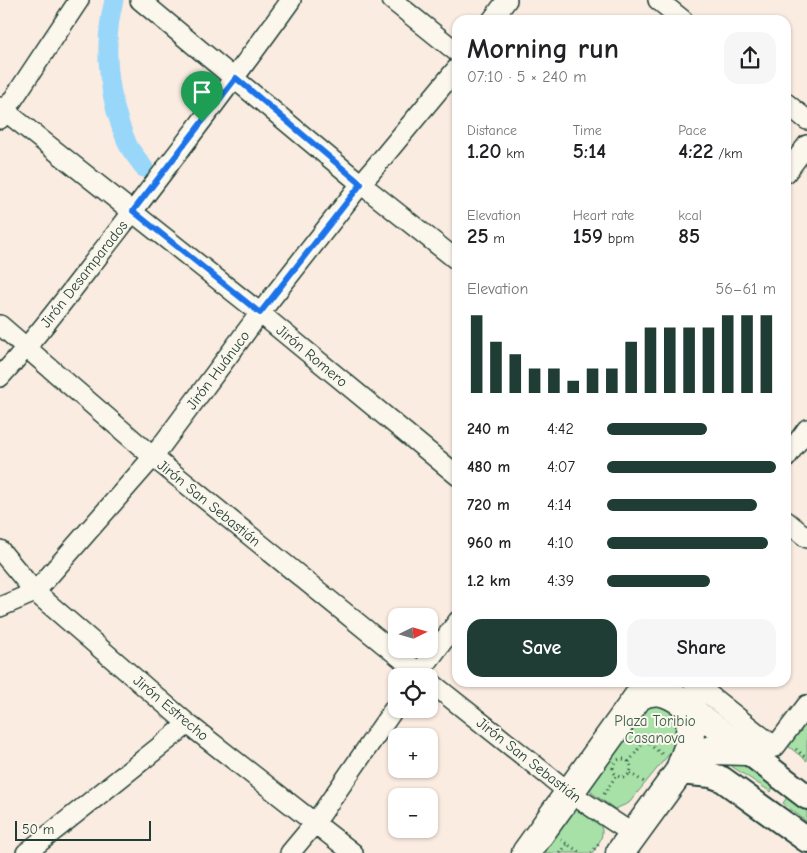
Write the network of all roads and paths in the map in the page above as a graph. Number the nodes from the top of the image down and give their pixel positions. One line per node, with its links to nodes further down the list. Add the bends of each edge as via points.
1 (79, 0): 13 (street)
2 (140, 0): 11 (street)
3 (291, 0): 11 (street, Jirón Desamparados)
4 (392, 0): 9 (street)
5 (507, 0): 7 (street)
6 (658, 0): 8 (street)
7 (496, 15)
8 (677, 15)
9 (452, 48)
10 (452, 74): 17 (street, Jirón Huánuco)
11 (236, 78): 17 (street); 18 (street, Jirón Desamparados)
12 (791, 107): 14 (street)
13 (2, 112): 18 (street, Jirón Romero)
14 (807, 120)
15 (807, 145): 16 (street)
16 (791, 166)
17 (361, 184): 19 (street); 20 (street, Jirón Huánuco)
18 (133, 211): 20 (street, Jirón Romero); 22 (street, Jirón Desamparados)
19 (452, 256)
20 (260, 313): 26 (street, Jirón Huánuco); 27 (street, Jirón Romero)
21 (0, 325): 22 (street, Jirón San Sebastián)
22 (26, 348): 23 (street, Jirón Desamparados); 26 (street, Jirón San Sebastián)
23 (0, 377)
24 (807, 429): 25 (street)
25 (791, 451)
26 (153, 457): 31 (street, Jirón Huánuco); 34 (street, Jirón San Sebastián)
27 (452, 471)
28 (791, 525): 29 (street)
29 (807, 538)
30 (0, 550): 31 (street, Jirón Estrecho)
31 (35, 592): 32 (street, Jirón Huánuco); 41 (street, Jirón Estrecho)
32 (0, 607)
33 (452, 630): 35 (street)
34 (411, 668)
35 (428, 668)
36 (438, 690): 53 (street, Jirón San Sebastián)
37 (640, 690): 38 (main road, via 674,696); 53 (main road)
38 (691, 691): 44 (street); 45 (street); 47 (main road, via 691,733)
39 (807, 705): 44 (street)
40 (388, 717): 56 (street)
41 (188, 724): 56 (street, Jirón Estrecho); 61 (street)
42 (632, 732): 43 (path)
43 (644, 741): 46 (path); 47 (path)
44 (775, 747): 45 (street)
45 (746, 751): 47 (main road, via 712,750); 55 (street)
46 (629, 762): 48 (path); 49 (path, via 622,759 614,763 612,767)
47 (677, 762): 58 (street, via 722,779); 59 (main road)
48 (630, 773): 49 (path, via 624,777); 51 (path)
49 (616, 776): 54 (path)
50 (650, 776): 51 (path)
51 (645, 782): 52 (path)
52 (639, 789)
53 (570, 793): 59 (street, Jirón San Sebastián); 64 (main road)
54 (600, 798)
55 (807, 798)
56 (315, 822): 62 (street); 63 (street, Jirón Estrecho)
57 (556, 836): 60 (path)
58 (807, 840)
59 (626, 843)
60 (567, 844): 65 (path); 66 (path)
61 (26, 853)
62 (290, 853)
63 (353, 853)
64 (526, 853)
65 (560, 853)
66 (581, 853)

